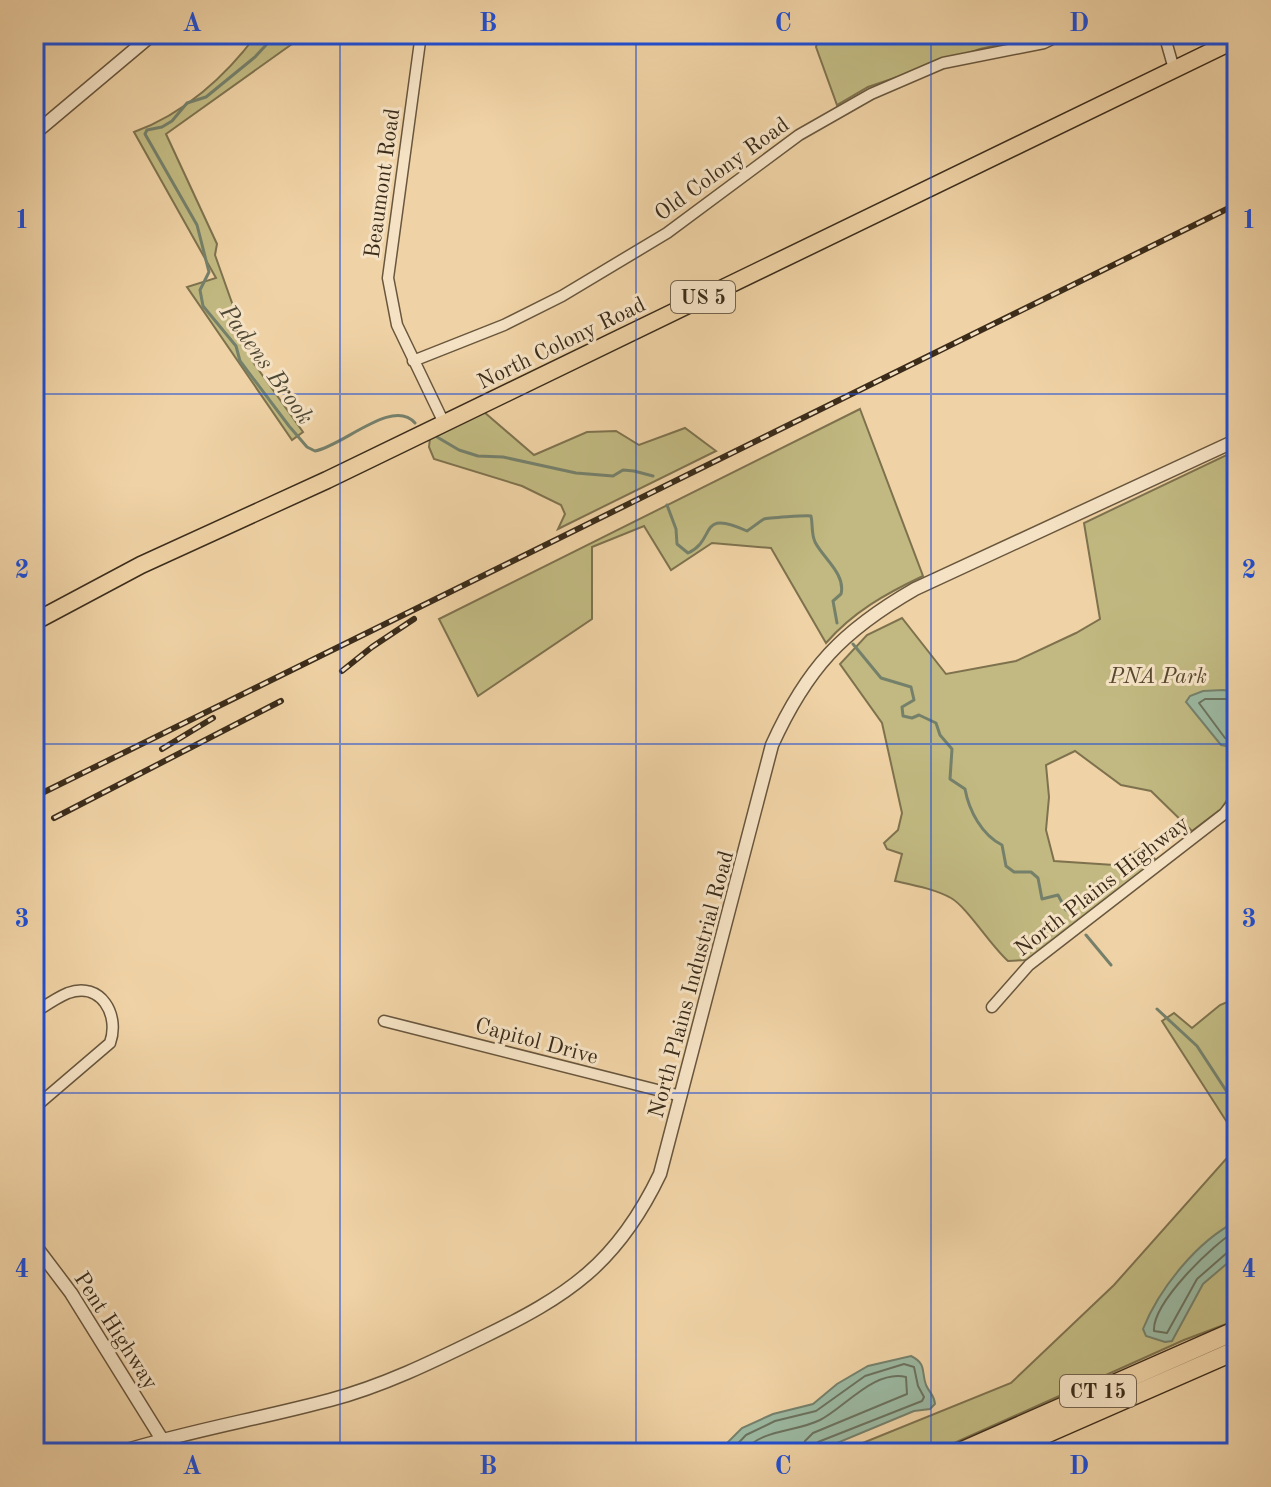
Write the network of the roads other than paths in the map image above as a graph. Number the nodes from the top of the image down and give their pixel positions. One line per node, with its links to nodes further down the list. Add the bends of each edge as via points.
1 (153, 34): 8 (street)
2 (421, 34): 9 (street, Beaumont Road, via 388,278 397,325)
3 (1063, 34): 9 (street, Old Colony Road, via 1044,43 943,63 871,94 799,135 667,233 562,296)
4 (1164, 34): 7 (street)
5 (1234, 40): 6 (street); 7 (main road, North Colony Road / US 5)
6 (1237, 60)
7 (1174, 69): 10 (main road, North Colony Road / US 5)
8 (34, 134)
9 (413, 361): 10 (street, Beaumont Road)
10 (444, 423): 12 (main road, North Colony Road / US 5, via 141,565)
11 (1237, 440): 17 (street, North Plains Industrial Road, via 915,589 880,609 823,658 772,745)
12 (34, 622)
13 (1237, 798): 14 (street, North Plains Highway, via 1224,814 1029,965)
14 (992, 1007)
15 (34, 1013): 18 (street, via 68,993 88,992 106,1005 114,1024 110,1043)
16 (384, 1021): 17 (street, Capitol Drive)
17 (681, 1096): 22 (street, North Plains Industrial Road, via 660,1174 644,1208 596,1267 563,1295 385,1383)
18 (34, 1108)
19 (34, 1244): 22 (street, Pent Highway, via 71,1293)
20 (1237, 1330): 24 (highway, CT 15)
21 (1237, 1350): 25 (highway, CT 15)
22 (163, 1441): 23 (street, North Plains Industrial Road)
23 (117, 1453)
24 (958, 1453)
25 (1002, 1453)

